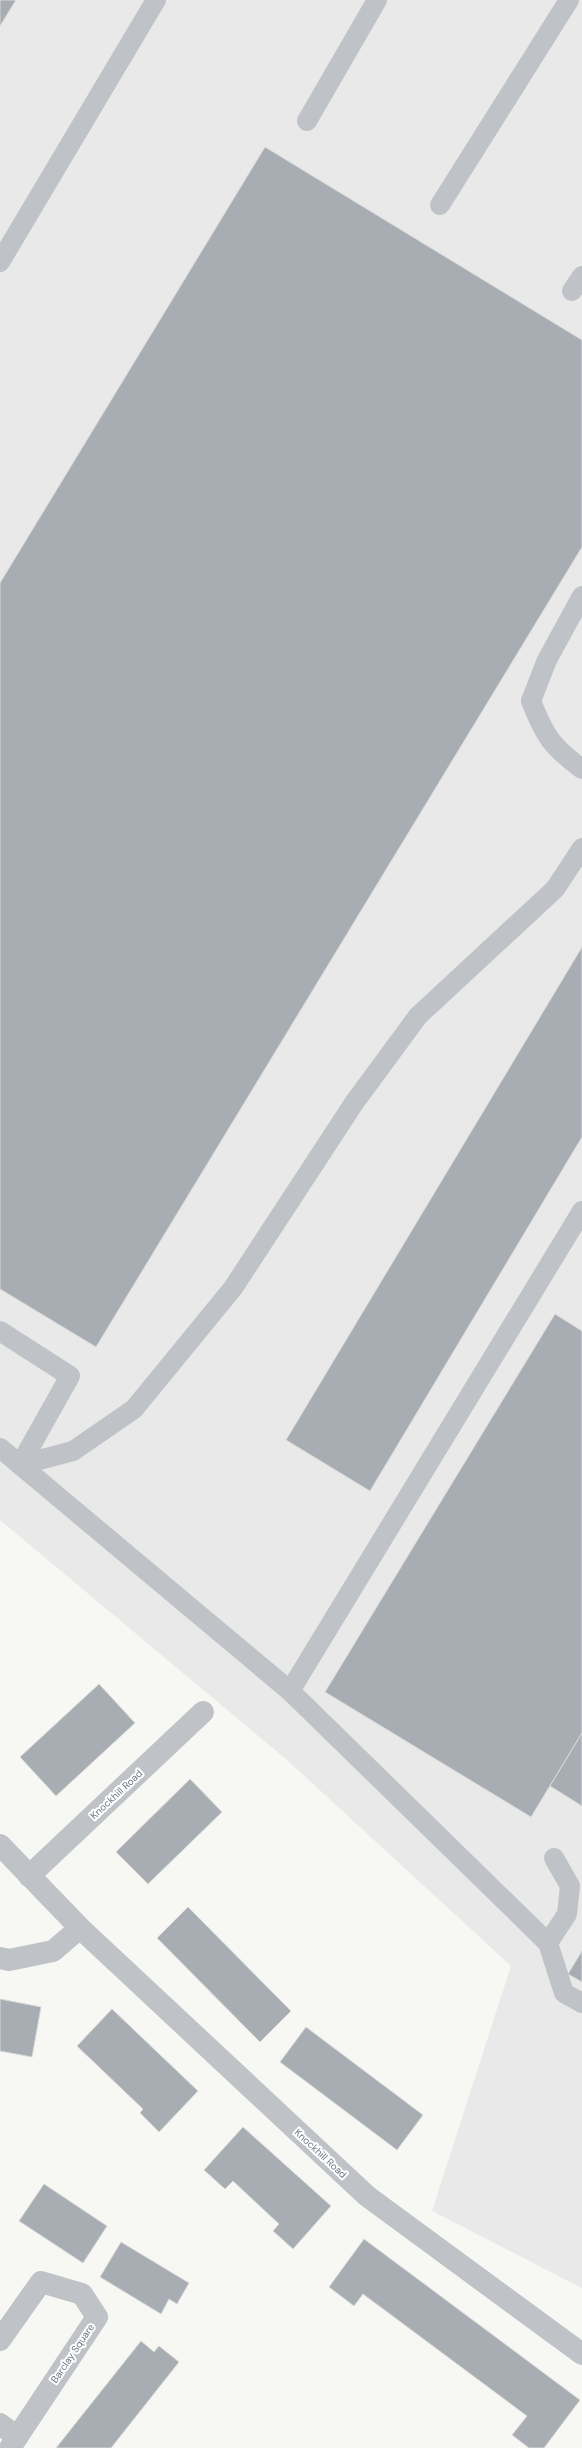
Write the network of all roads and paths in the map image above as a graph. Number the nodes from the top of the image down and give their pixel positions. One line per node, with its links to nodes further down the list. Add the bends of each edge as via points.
1 (156, 0): 6 (lane)
2 (378, 0): 4 (lane)
3 (569, 0): 5 (lane)
4 (307, 121)
5 (440, 205)
6 (0, 262)
7 (582, 596): 8 (lane, via 547,660 531,701 545,735 564,756)
8 (582, 769)
9 (582, 848): 13 (lane, via 555,889 418,1016 354,1103 233,1288 134,1409 74,1451)
10 (579, 1223): 14 (lane)
11 (0, 1331): 13 (lane, via 70,1376)
12 (0, 1448): 13 (lane)
13 (20, 1465): 14 (lane)
14 (290, 1691): 20 (lane)
15 (203, 1712): 18 (street, Knockhill Road)
16 (0, 1845): 18 (street, Knockhill Road)
17 (554, 1858): 20 (lane, via 570,1886 567,1914)
18 (29, 1876): 19 (street, Knockhill Road)
19 (80, 1928): 21 (street, via 53,1951 9,1960); 24 (street, Knockhill Road, via 367,2196)
20 (548, 1943): 22 (lane, via 564,1993)
21 (0, 1958)
22 (582, 2003)
23 (0, 2340): 25 (street, Barclay Square, via 41,2282 82,2294 97,2317)
24 (582, 2354)
25 (9, 2436)

